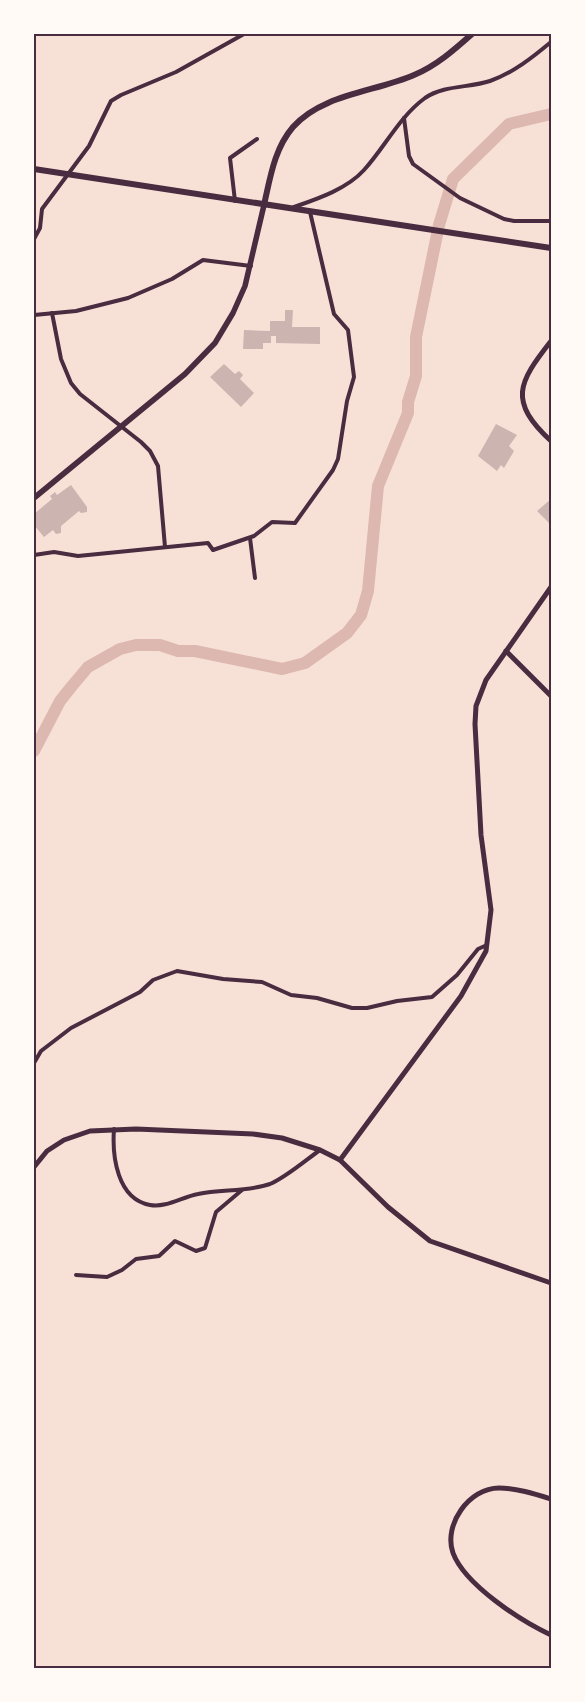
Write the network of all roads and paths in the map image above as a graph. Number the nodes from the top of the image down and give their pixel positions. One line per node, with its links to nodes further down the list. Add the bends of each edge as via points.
1 (244, 34): 12 (street, via 176,72 111,101 88,146 42,209 40,228)
2 (472, 34): 8 (main road, via 438,62 420,72 325,105 298,122 288,133 276,158)
3 (551, 42): 4 (street, via 522,64 490,81 429,95)
4 (404, 118): 9 (street, via 361,174 322,198); 11 (street, via 410,160 417,168 460,198 508,221)
5 (257, 139): 7 (street, via 230,158)
6 (34, 169): 7 (main road)
7 (235, 201): 8 (main road)
8 (264, 205): 9 (main road); 14 (main road)
9 (288, 209): 10 (main road)
10 (310, 212): 13 (main road); 21 (street, via 334,314 348,330 354,377 333,470 295,523 272,522)
11 (551, 221)
12 (34, 240)
13 (551, 248)
14 (251, 266): 15 (street, via 204,260 172,279 128,298 76,311); 18 (main road, via 233,313 206,353 186,374)
15 (52, 313): 16 (street); 18 (street, via 61,359 71,384)
16 (34, 315)
17 (551, 341): 19 (street, via 529,369 523,385 524,405 529,418)
18 (122, 426): 20 (main road); 22 (street, via 150,451 158,466)
19 (551, 441)
20 (34, 498)
21 (250, 538): 22 (street, via 213,550 208,543); 24 (street)
22 (165, 547): 23 (street, via 78,556 54,552)
23 (34, 555)
24 (255, 578)
25 (551, 587): 26 (street)
26 (506, 651): 27 (street); 28 (street, via 486,680 476,706 481,835 491,910)
27 (551, 696)
28 (487, 945): 29 (street, via 478,949 432,997 366,1008 291,995 262,982 223,980 177,971 153,980 140,992 71,1028 41,1051); 32 (street, via 461,996)
29 (34, 1062)
30 (114, 1130): 31 (street, via 253,1134 282,1138); 33 (street, via 90,1131 64,1140 47,1151); 34 (street, via 119,1177 135,1200 151,1205 168,1204 198,1194)
31 (320, 1150): 32 (street); 34 (street, via 270,1184)
32 (340, 1160): 36 (street, via 388,1207 430,1241)
33 (34, 1167)
34 (242, 1190): 35 (street, via 216,1212 205,1248 196,1251 175,1241 159,1256 136,1259 107,1277)
35 (76, 1275)
36 (551, 1283)
37 (551, 1499): 38 (street, via 498,1488 478,1494 456,1514 451,1538 453,1553 469,1578 524,1620)
38 (551, 1635)

